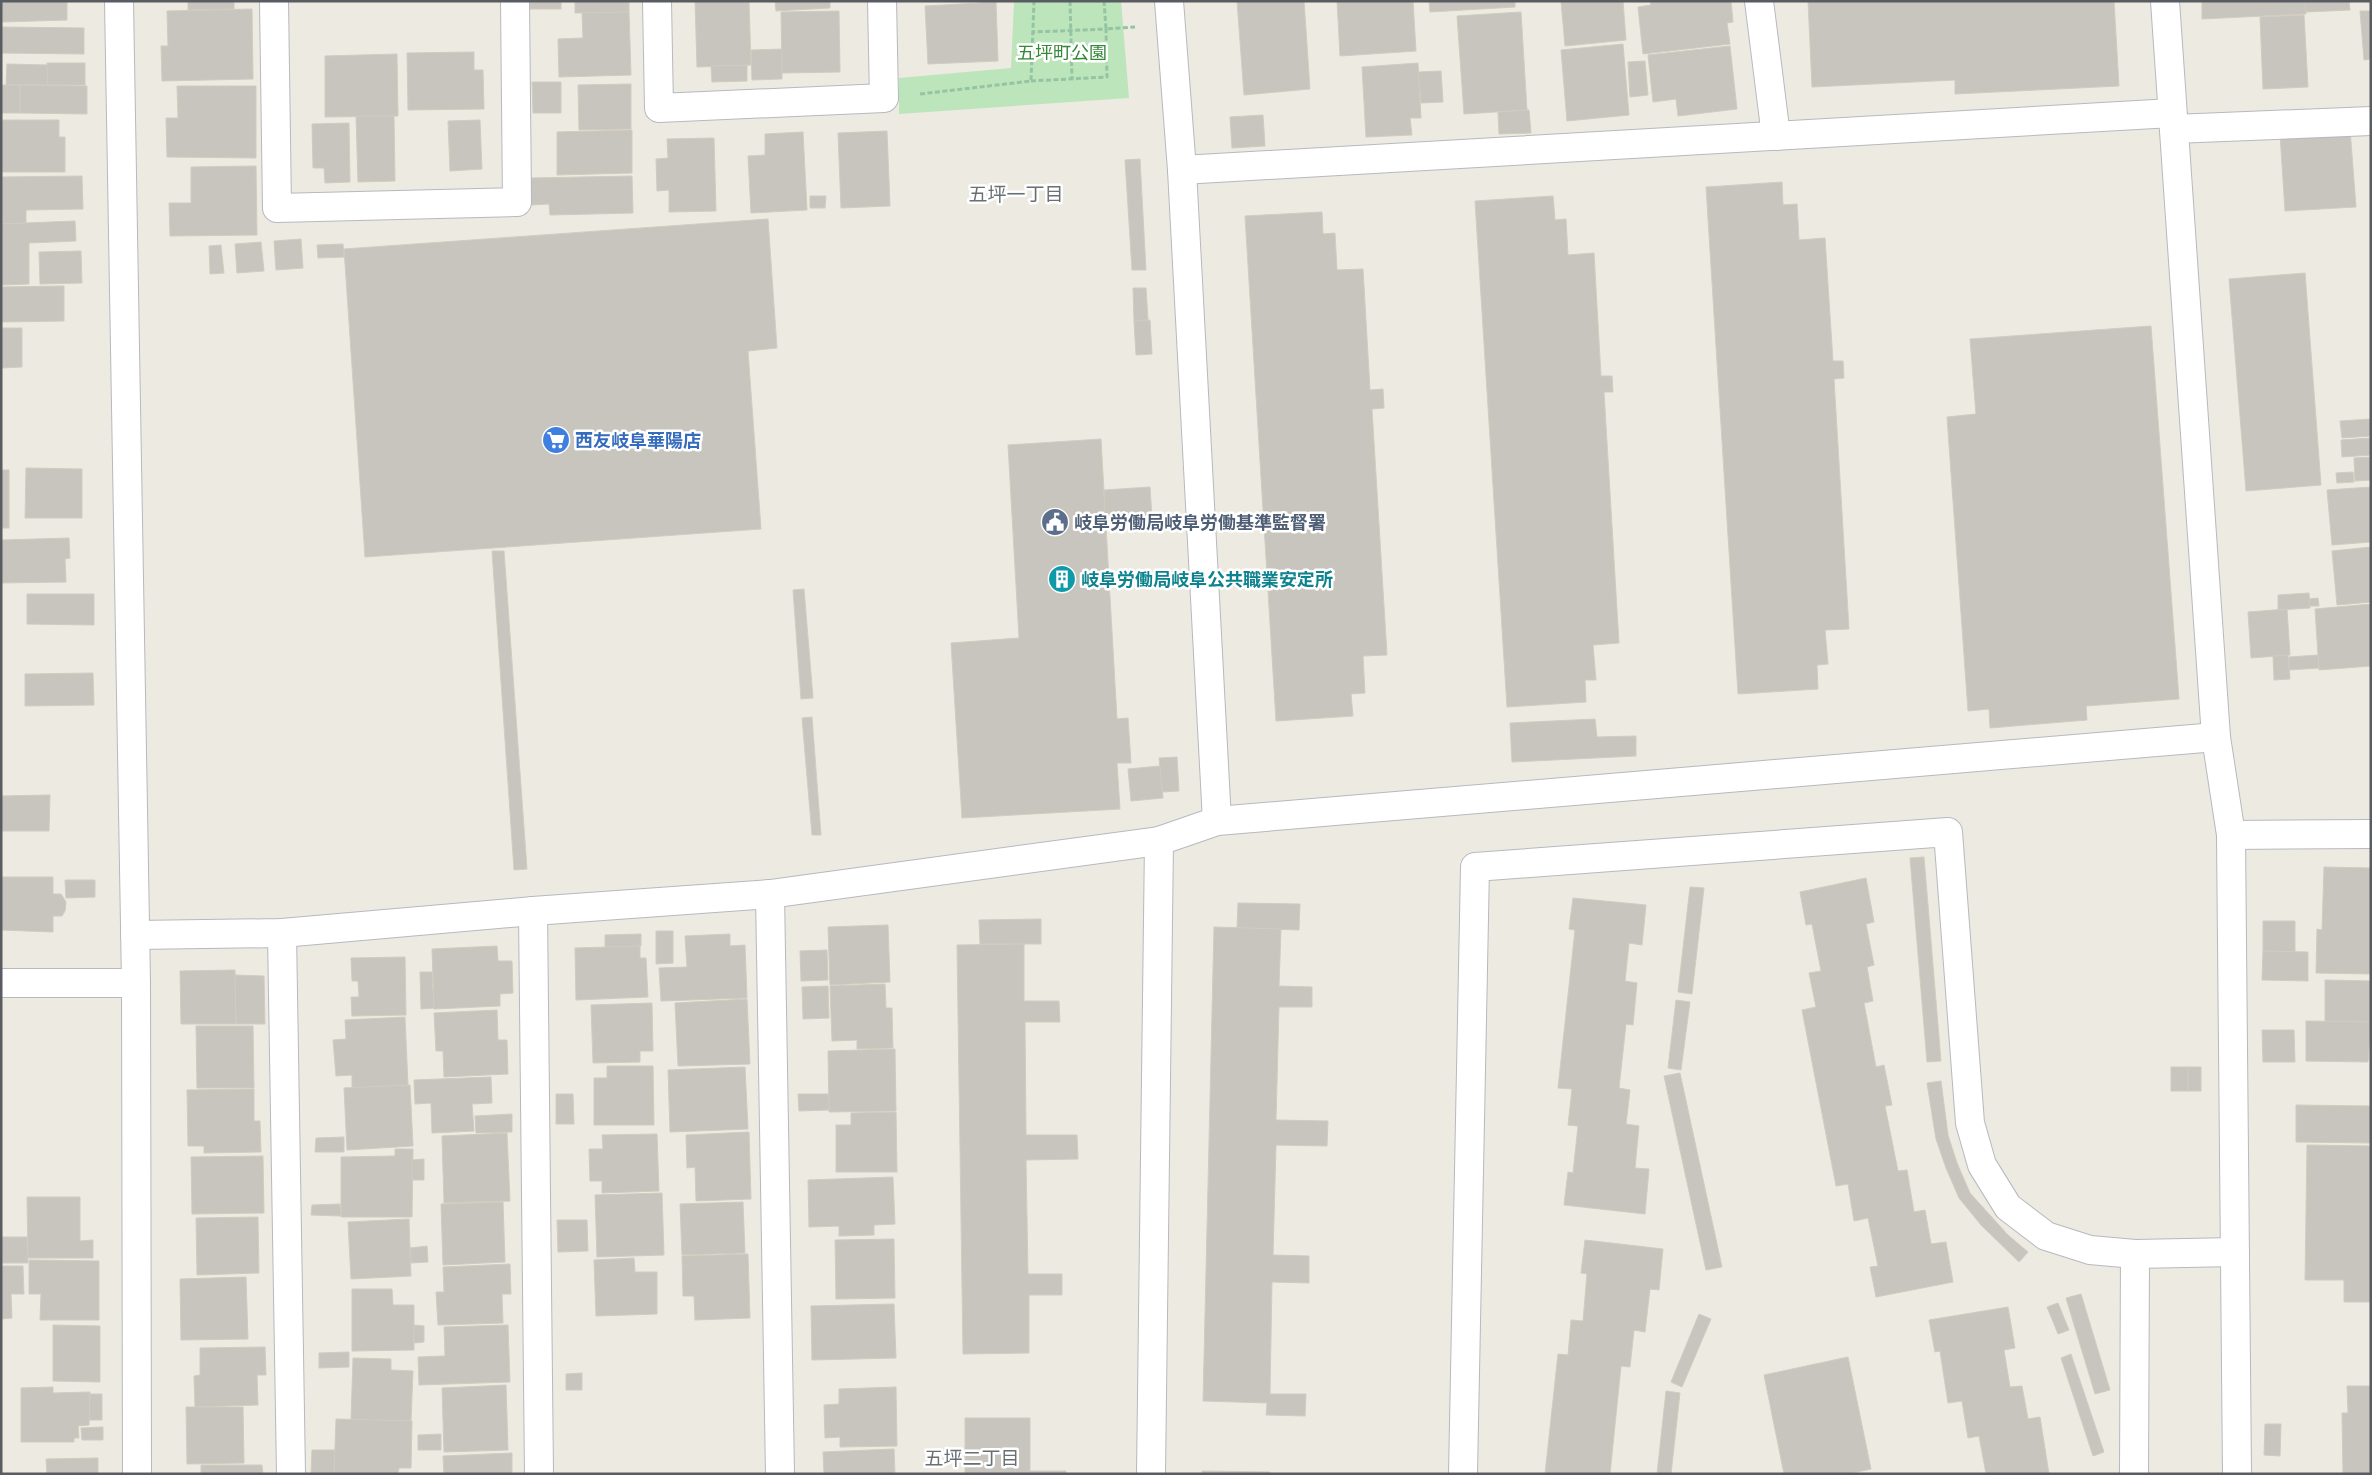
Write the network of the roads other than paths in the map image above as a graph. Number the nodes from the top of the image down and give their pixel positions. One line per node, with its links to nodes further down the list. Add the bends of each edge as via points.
1 (119, 1): 21 (street)
2 (274, 1): 3 (street, via 278,208 517,202)
3 (515, 1)
4 (657, 1): 5 (street, via 659,108 884,98)
5 (882, 1)
6 (1759, 1): 11 (street)
7 (2165, 1): 9 (street)
8 (1169, 13): 12 (street)
9 (2174, 121): 10 (street); 11 (street); 13 (street)
10 (2371, 122)
11 (1776, 136): 12 (street)
12 (1182, 170): 14 (street)
13 (2216, 737): 14 (street); 16 (street)
14 (1217, 821): 17 (street)
15 (2371, 834): 16 (street)
16 (2231, 835): 24 (street)
17 (1159, 841): 18 (street); 30 (street)
18 (770, 894): 19 (street); 29 (street)
19 (532, 911): 20 (street); 28 (street)
20 (282, 932): 21 (street); 27 (street)
21 (135, 935): 23 (street)
22 (1, 983): 23 (street)
23 (136, 984): 26 (street)
24 (2235, 1252): 25 (street); 33 (street)
25 (2135, 1254): 31 (street, via 2090,1250 2046,1236 2008,1207 1982,1165 1970,1122 1948,832 1475,867); 32 (street)
26 (138, 1474)
27 (290, 1474)
28 (539, 1474)
29 (780, 1474)
30 (1151, 1474)
31 (1463, 1474)
32 (2134, 1474)
33 (2237, 1474)

